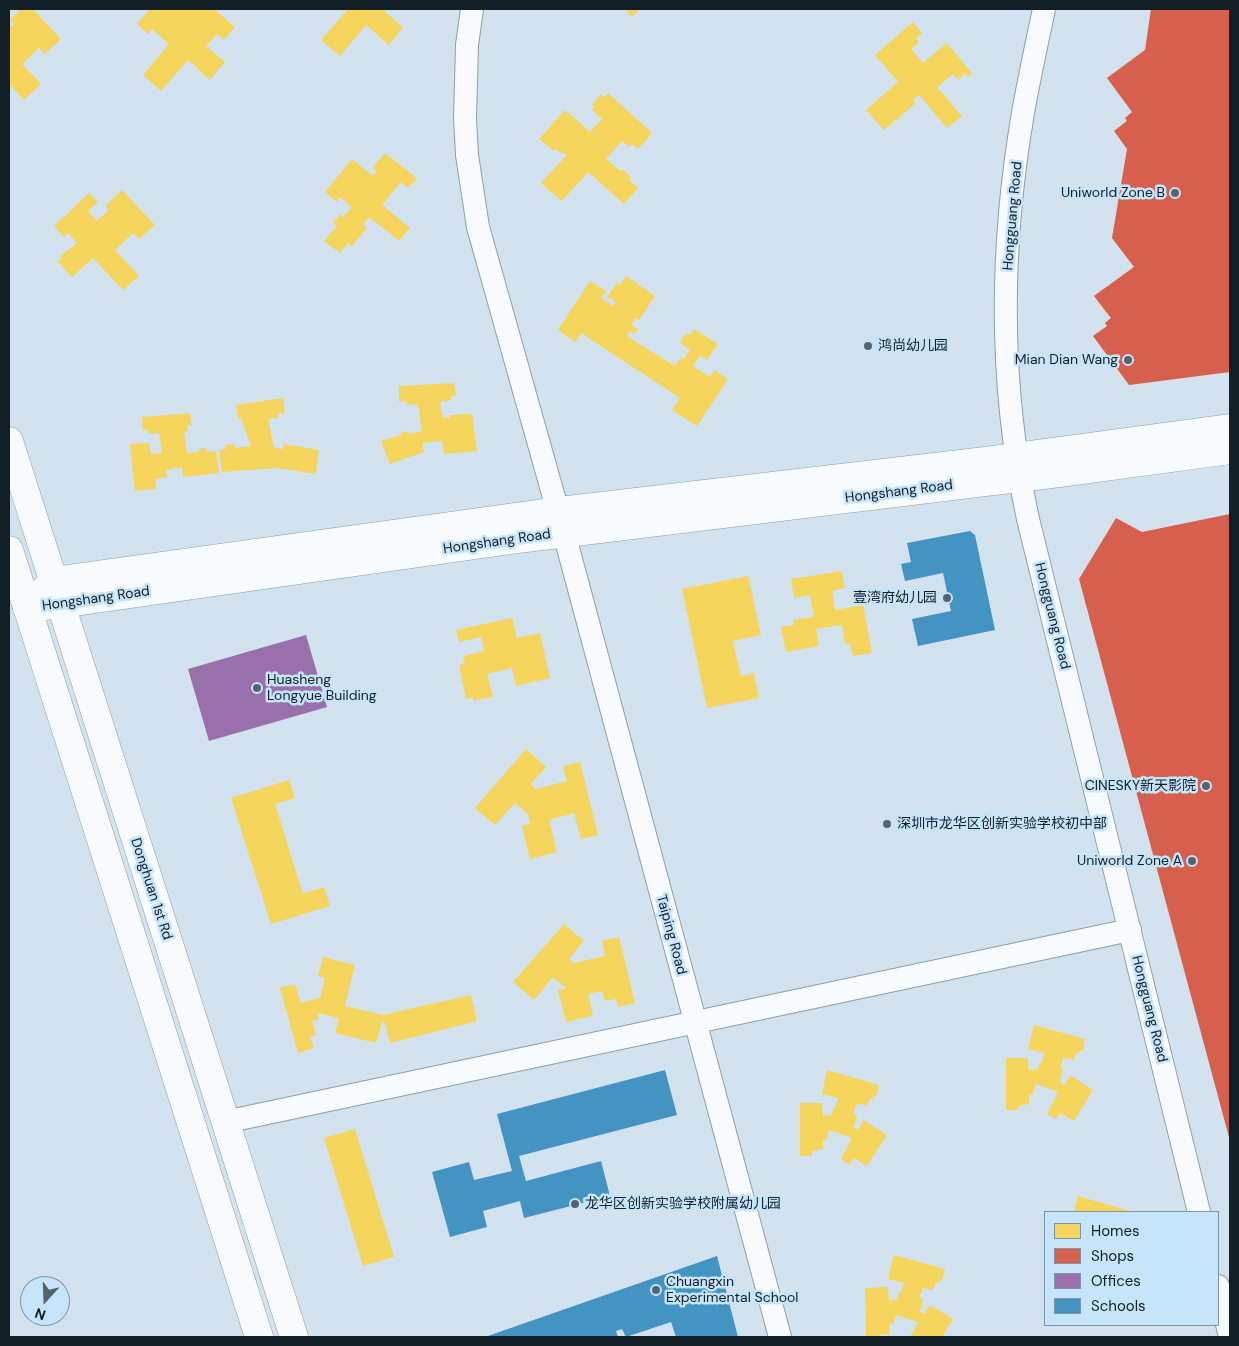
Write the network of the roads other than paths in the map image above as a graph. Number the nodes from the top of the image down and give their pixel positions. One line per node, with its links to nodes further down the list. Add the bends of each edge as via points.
1 (472, 9): 7 (street, Taiping Road, via 467,45 466,145 478,227)
2 (1044, 9): 6 (street, Hongguang Road, via 1023,114 1007,259 1009,400)
3 (1230, 428): 6 (main road, Hongshang Road)
4 (9, 441): 9 (main road, Donghuan 1st Rd)
5 (1230, 450): 6 (main road, Hongshang Road)
6 (1017, 467): 7 (main road, Hongshang Road); 11 (street, Hongguang Road)
7 (561, 522): 9 (main road, Hongshang Road); 12 (street, Taiping Road)
8 (9, 550): 10 (main road)
9 (57, 592): 10 (main road, Hongshang Road); 13 (main road, Donghuan 1st Rd)
10 (27, 608): 16 (main road)
11 (1130, 930): 12 (street); 14 (street, Hongguang Road)
12 (694, 1022): 13 (street); 18 (street, Taiping Road)
13 (226, 1122): 17 (main road, Donghuan 1st Rd)
14 (1200, 1211)
15 (1219, 1290): 19 (street)
16 (260, 1337)
17 (294, 1337)
18 (780, 1337)
19 (1230, 1337)

